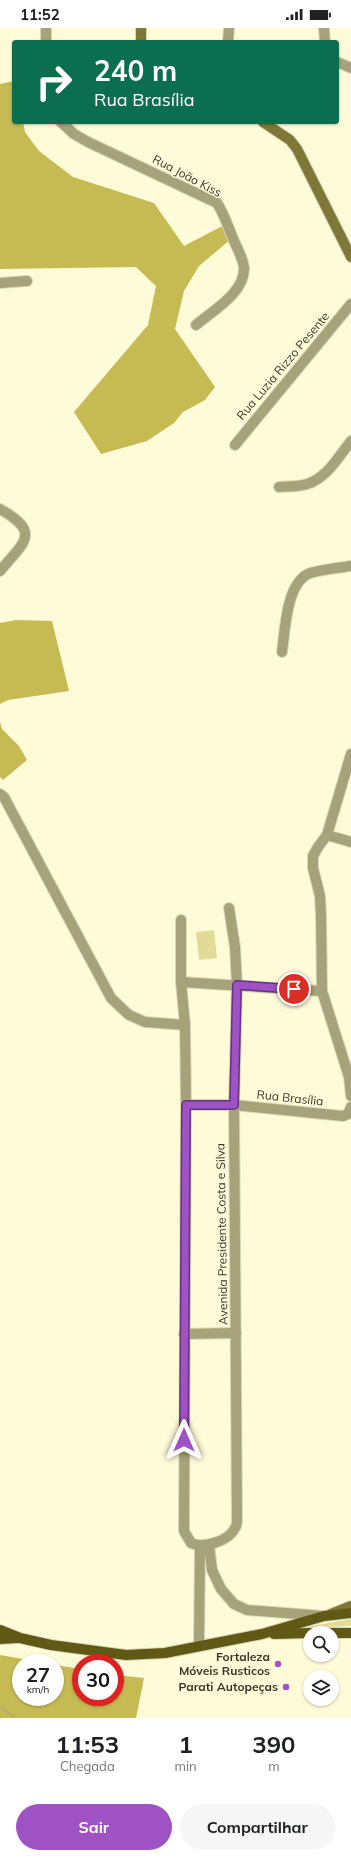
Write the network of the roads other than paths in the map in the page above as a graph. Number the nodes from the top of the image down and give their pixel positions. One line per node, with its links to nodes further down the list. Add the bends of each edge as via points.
1 (46, 28): 5 (street)
2 (141, 28): 6 (street)
3 (229, 28): 7 (street)
4 (324, 28): 8 (street)
5 (46, 40)
6 (141, 40)
7 (228, 40)
8 (326, 40)
9 (339, 63): 10 (street)
10 (351, 68)
11 (63, 124): 17 (street, Rua João Kiss, via 88,142 217,203 240,252 244,268 241,284)
12 (266, 124): 13 (street, via 290,140 297,149)
13 (351, 257)
14 (27, 281): 15 (street)
15 (0, 283)
16 (351, 304): 19 (street, Rua Luzia Rizzo Pesente)
17 (196, 325)
18 (351, 441): 20 (street, via 325,473 315,481 306,485)
19 (235, 445)
20 (279, 487)
21 (0, 509): 23 (street, via 24,527 27,534 24,542)
22 (351, 566): 24 (street, via 308,574 297,583 290,598)
23 (0, 571)
24 (282, 652)
25 (351, 754): 27 (street)
26 (0, 794): 34 (street, via 4,797 111,998 129,1015 145,1022)
27 (327, 835): 28 (street); 33 (street, via 313,856 313,868 320,896)
28 (351, 842)
29 (229, 908): 32 (street, Avenida Presidente Costa e Silva)
30 (181, 920): 31 (street)
31 (181, 982): 32 (street); 34 (street)
32 (237, 985): 33 (street); 37 (street, Avenida Presidente Costa e Silva)
33 (322, 991): 35 (street, via 349,1077)
34 (185, 1025): 36 (street)
35 (351, 1096)
36 (186, 1105): 37 (street, Rua Brasília); 40 (street)
37 (234, 1105): 38 (street, Rua Brasília, via 343,1116 348,1114); 39 (street, Avenida Presidente Costa e Silva)
38 (351, 1107)
39 (236, 1333): 40 (street); 41 (street, Avenida Presidente Costa e Silva, via 237,1523 230,1535)
40 (184, 1334): 41 (street, via 184,1531 191,1543)
41 (204, 1545): 44 (street, via 221,1589 234,1604 246,1610); 52 (street)
42 (351, 1606): 44 (street)
43 (351, 1613): 44 (main road)
44 (324, 1616): 49 (main road)
45 (0, 1630): 50 (main road)
46 (303, 1633): 49 (main road)
47 (339, 1633): 48 (main road)
48 (351, 1633)
49 (262, 1634): 52 (main road)
50 (20, 1638): 51 (main road); 52 (main road, via 51,1645 126,1655 165,1653)
51 (0, 1639)
52 (199, 1646)

